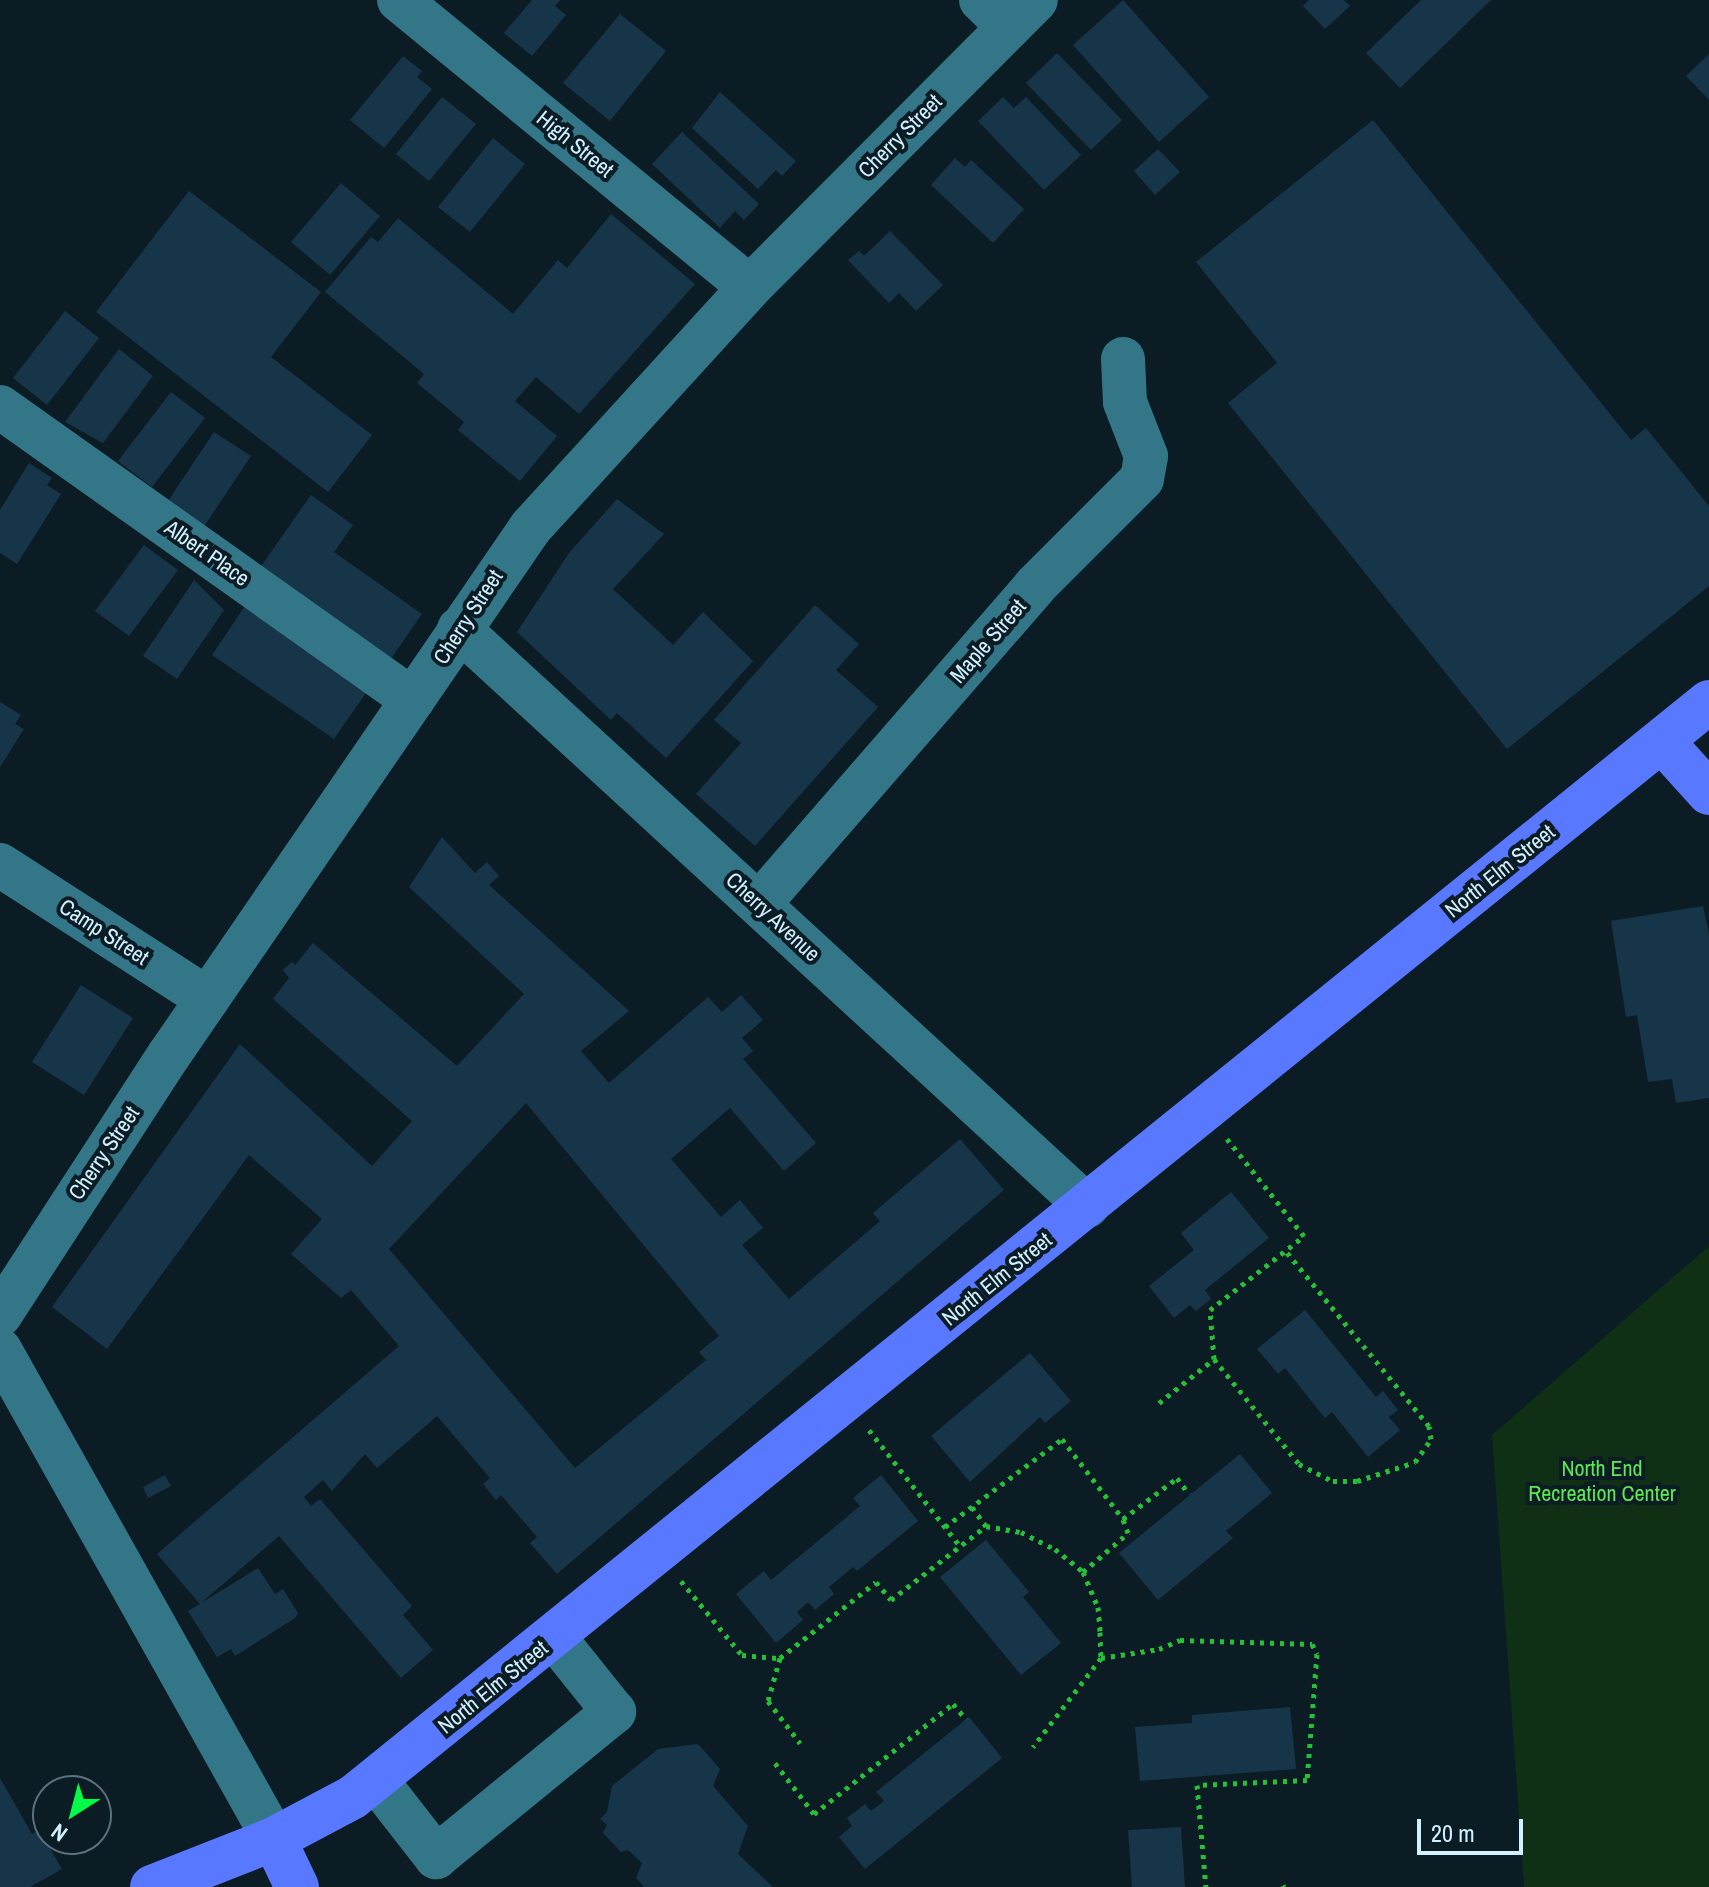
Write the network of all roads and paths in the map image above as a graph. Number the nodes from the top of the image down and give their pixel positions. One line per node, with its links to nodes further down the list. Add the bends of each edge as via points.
1 (399, 0): 3 (street, High Street)
2 (1009, 9): 3 (street, Cherry Street)
3 (750, 287): 6 (street, Cherry Street, via 568,482)
4 (1123, 359): 12 (street, Maple Street, via 1125,402 1146,456 1142,479 1035,586)
5 (0, 407): 7 (street, Albert Place)
6 (459, 629): 7 (street, Cherry Street); 12 (street, Cherry Avenue)
7 (413, 700): 13 (street, Cherry Street)
8 (1709, 702): 9 (main road, North Elm Street)
9 (1662, 741): 10 (main road); 14 (main road, North Elm Street)
10 (1709, 793)
11 (0, 865): 13 (street, Camp Street)
12 (759, 904): 15 (street, Cherry Avenue)
13 (208, 999): 17 (street, Cherry Street)
14 (1205, 1110): 15 (main road, North Elm Street); 16 (path, via 1304,1236)
15 (1087, 1206): 20 (main road, North Elm Street)
16 (1285, 1250): 19 (path, via 1210,1310); 19 (path, via 1429,1426 1431,1439 1415,1462 1357,1481 1333,1481 1299,1464)
17 (0, 1315)
18 (0, 1350): 38 (street)
19 (1214, 1359): 21 (path)
20 (846, 1401): 26 (path); 28 (main road, North Elm Street)
21 (1159, 1403)
22 (1189, 1494): 24 (path, via 1177,1478)
23 (972, 1507): 24 (path, via 1062,1439); 25 (path); 26 (path)
24 (1123, 1519): 29 (path, via 1128,1533)
25 (986, 1526): 27 (path); 29 (path, via 1021,1532 1055,1549)
26 (945, 1527): 27 (path)
27 (960, 1546): 31 (path, via 891,1600 876,1582)
28 (657, 1554): 30 (main road, North Elm Street); 31 (path, via 742,1655)
29 (1083, 1572): 32 (path, via 1098,1607)
30 (554, 1637): 37 (main road, North Elm Street); 39 (street, via 614,1712)
31 (780, 1658): 34 (path, via 768,1701)
32 (1101, 1658): 35 (path); 42 (path, via 1159,1649 1180,1640 1312,1644 1317,1654 1307,1780 1197,1785)
33 (966, 1719): 36 (path, via 953,1704 814,1814)
34 (800, 1743)
35 (1033, 1747)
36 (775, 1763)
37 (376, 1780): 38 (main road, North Elm Street, via 334,1809); 39 (street)
38 (274, 1839): 40 (main road, North Elm Street); 41 (main road)
39 (434, 1872)
40 (152, 1887)
41 (297, 1887)
42 (1206, 1887)

